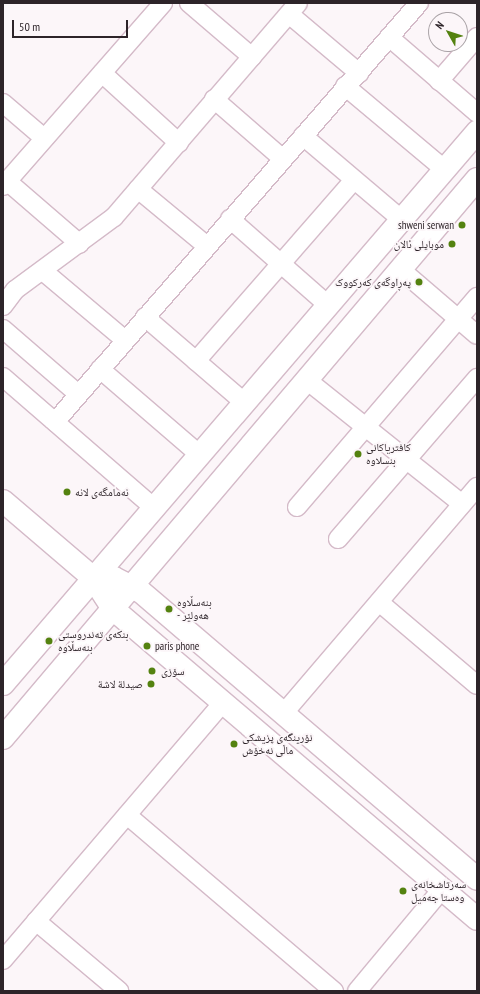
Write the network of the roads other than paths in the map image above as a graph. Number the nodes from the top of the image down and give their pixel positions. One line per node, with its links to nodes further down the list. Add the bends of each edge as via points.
1 (163, 3): 8 (street)
2 (189, 3): 7 (street)
3 (414, 5): 5 (street)
4 (294, 8): 7 (street); 9 (street)
5 (389, 37): 9 (street); 10 (street)
6 (477, 37): 10 (street)
7 (252, 57): 12 (street)
8 (102, 73): 17 (street); 18 (street)
9 (359, 73): 11 (street)
10 (439, 81): 14 (street)
11 (346, 86): 16 (street); 20 (street)
12 (214, 100): 18 (street); 19 (street)
13 (3, 103): 17 (street)
14 (477, 113)
15 (477, 132): 20 (street)
16 (303, 136): 19 (street); 22 (street)
17 (44, 138): 23 (street)
18 (179, 143): 24 (street)
19 (283, 159): 25 (street)
20 (444, 169): 26 (street)
21 (477, 179): 30 (street)
22 (354, 180): 26 (street); 29 (street)
23 (5, 184): 27 (street)
24 (138, 189): 27 (street, via 114,217); 28 (street)
25 (230, 219): 28 (street); 29 (street)
26 (402, 220): 34 (street)
27 (80, 244): 31 (street)
28 (207, 246): 36 (street)
29 (280, 263): 34 (street); 41 (street)
30 (400, 269): 37 (street); 45 (street)
31 (43, 271): 32 (street); 40 (street)
32 (9, 285): 35 (street)
33 (477, 297): 37 (street)
34 (328, 305): 47 (street)
35 (3, 306)
36 (145, 317): 40 (street); 41 (street)
37 (458, 319): 39 (street); 49 (street)
38 (3, 329): 46 (street)
39 (477, 335)
40 (125, 340): 42 (street)
41 (196, 361): 47 (street)
42 (100, 369): 46 (street); 50 (street)
43 (3, 377): 48 (street)
44 (477, 378): 51 (street)
45 (308, 381): 49 (street); 59 (street)
46 (78, 394): 48 (street)
47 (245, 403): 50 (street)
48 (55, 422): 56 (street)
49 (367, 428): 51 (street); 55 (street)
50 (200, 455): 56 (street)
51 (407, 458): 54 (street); 57 (street)
52 (477, 487): 54 (street)
53 (3, 501): 58 (street)
54 (462, 504): 60 (street)
55 (297, 507)
56 (154, 508): 58 (street)
57 (338, 539)
58 (93, 578): 59 (street, via 114,578); 61 (street); 62 (street)
59 (133, 586): 61 (street); 65 (street)
60 (379, 602): 63 (street); 65 (street)
61 (113, 609): 64 (street); 66 (street)
62 (3, 684)
63 (477, 685)
64 (223, 702): 67 (street); 69 (street)
65 (283, 714): 68 (street)
66 (3, 738)
67 (127, 815): 71 (street); 74 (street)
68 (477, 879)
69 (442, 889): 70 (street); 75 (street)
70 (477, 919)
71 (36, 921): 72 (street); 73 (street)
72 (3, 960)
73 (118, 991)
74 (334, 991)
75 (357, 991)

